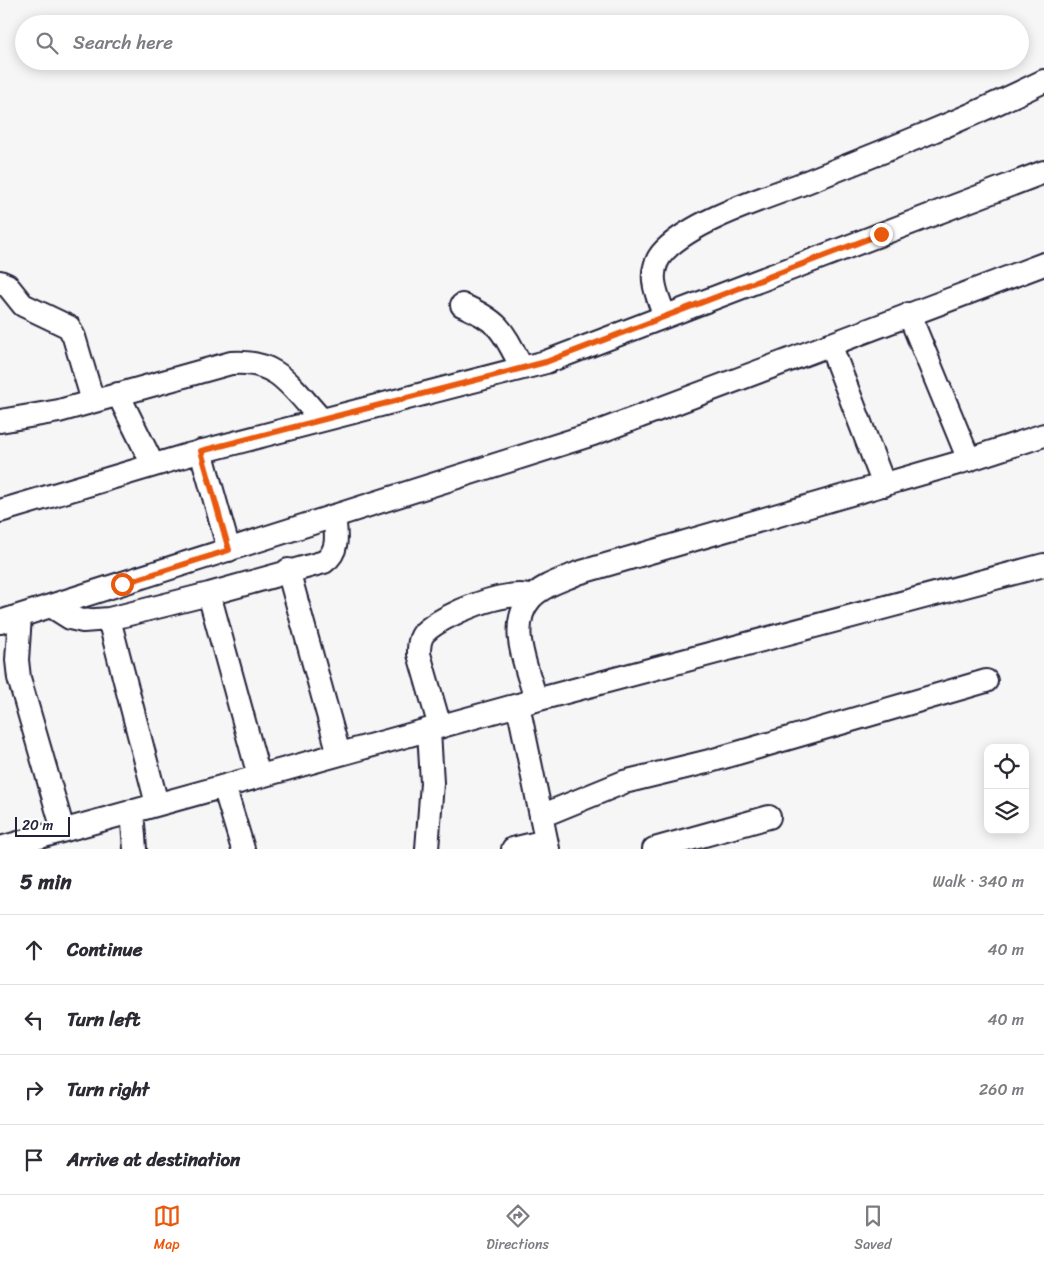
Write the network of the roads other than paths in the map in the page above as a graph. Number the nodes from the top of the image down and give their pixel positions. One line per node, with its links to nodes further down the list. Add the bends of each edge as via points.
1 (1044, 81): 7 (street, via 985,110 693,230 664,251 653,269 654,287)
2 (1044, 172): 7 (street)
3 (1044, 264): 6 (street)
4 (0, 282): 11 (street, via 7,285 23,305 69,326)
5 (462, 305): 9 (street, via 502,328)
6 (909, 314): 8 (street); 16 (street)
7 (665, 316): 9 (street, via 546,362)
8 (830, 344): 18 (street); 20 (street, via 593,434)
9 (522, 368): 12 (street)
10 (118, 394): 11 (street); 12 (street, via 231,363 248,362 265,365 280,375); 17 (street)
11 (94, 401): 13 (street)
12 (321, 419): 15 (street)
13 (0, 421)
14 (1044, 435): 16 (street)
15 (201, 451): 17 (street); 21 (street)
16 (969, 460): 18 (street)
17 (153, 465): 19 (street)
18 (884, 485): 25 (street, via 578,573 548,586)
19 (0, 511)
20 (334, 516): 21 (street); 23 (street, via 336,540 330,558)
21 (229, 550): 26 (street)
22 (1044, 565): 31 (street)
23 (288, 570): 24 (street); 33 (street)
24 (209, 594): 27 (street); 34 (street)
25 (532, 598): 31 (street, via 521,613 518,627); 32 (street, via 523,594 500,596 448,617 425,632 419,654)
26 (51, 606): 27 (street, via 70,618 83,621); 28 (street)
27 (109, 618): 36 (street)
28 (10, 619): 29 (street, via 17,660)
29 (10, 680): 40 (street)
30 (986, 681): 38 (street, via 710,761 624,782)
31 (527, 703): 32 (street); 38 (street)
32 (435, 728): 33 (street); 45 (street)
33 (339, 754): 34 (street)
34 (259, 776): 35 (street)
35 (224, 786): 36 (street); 44 (street)
36 (157, 804): 37 (street)
37 (132, 811): 40 (street); 43 (street)
38 (541, 816): 41 (street)
39 (770, 817): 47 (street)
40 (63, 830): 42 (street)
41 (547, 845): 46 (street)
42 (9, 847)
43 (135, 849)
44 (243, 849)
45 (427, 849)
46 (513, 849)
47 (654, 849)

